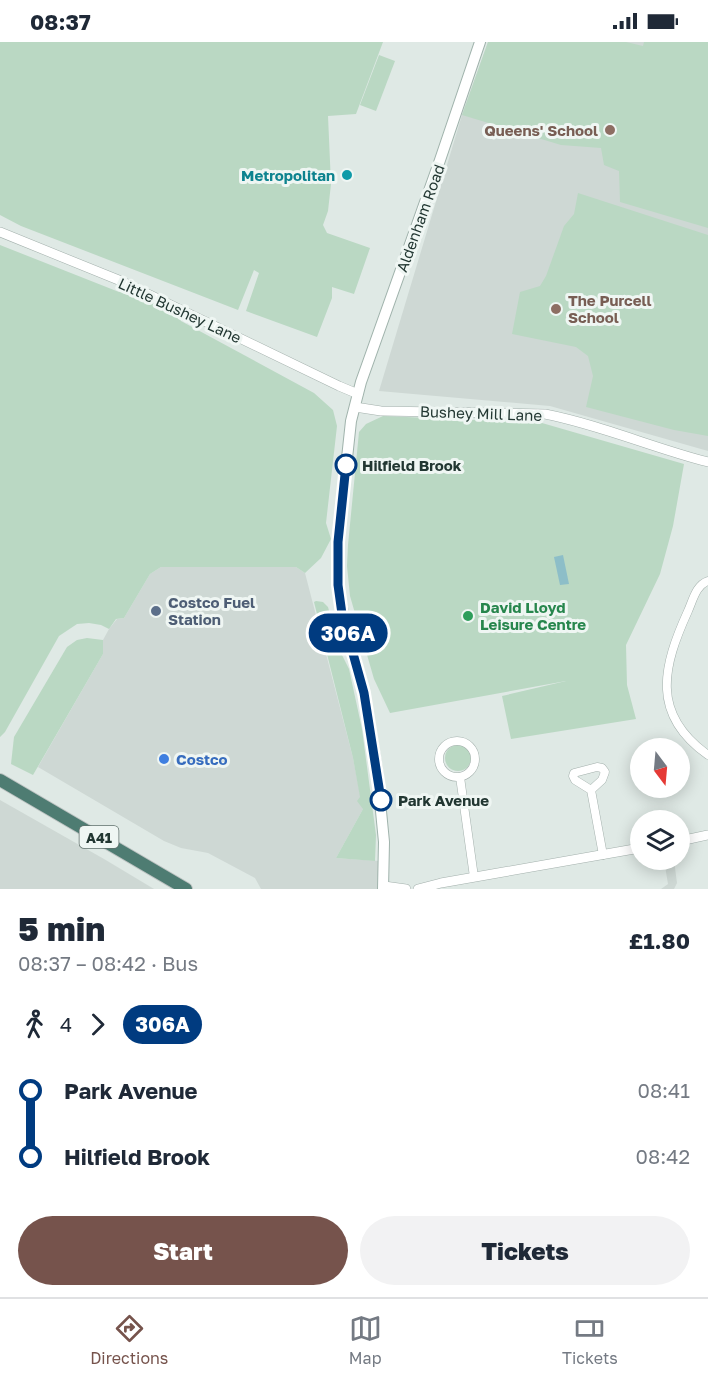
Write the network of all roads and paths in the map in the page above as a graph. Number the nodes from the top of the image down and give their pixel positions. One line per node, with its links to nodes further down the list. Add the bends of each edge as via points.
1 (480, 42): 3 (main road, Aldenham Road)
2 (0, 232): 3 (street, Little Bushey Lane, via 121,281)
3 (358, 394): 4 (main road, Aldenham Road)
4 (355, 407): 5 (street, Bushey Mill Lane, via 381,411 545,414); 16 (main road, Aldenham Road, via 337,573 342,614 374,746 381,802)
5 (708, 462)
6 (708, 581): 7 (street, via 699,586 673,645 667,683 669,704 681,730)
7 (708, 755)
8 (460, 777): 8 (street, via 449,776 439,762 441,750 456,740 468,743 476,759 472,771); 15 (street)
9 (0, 780): 17 (highway, A41)
10 (591, 790): 14 (street)
11 (708, 835): 12 (street)
12 (690, 839)
13 (630, 850): 14 (street)
14 (603, 855): 15 (street)
15 (474, 877): 19 (street)
16 (383, 887): 18 (street)
17 (186, 889)
18 (406, 889)
19 (418, 889)

